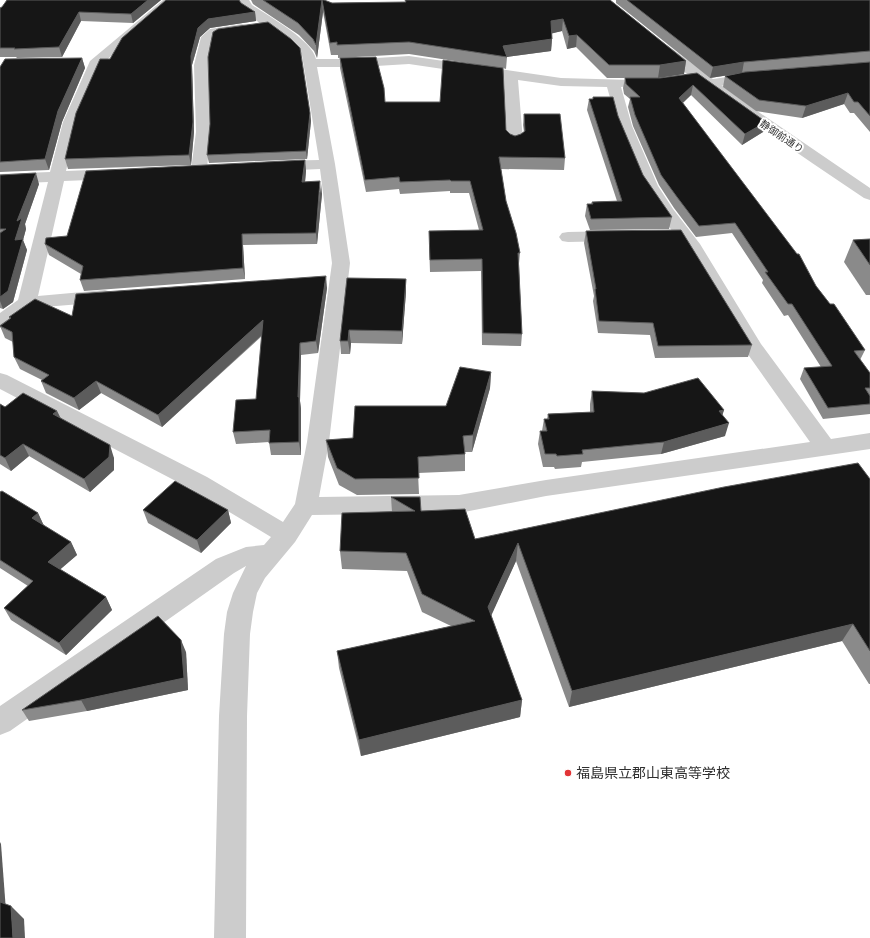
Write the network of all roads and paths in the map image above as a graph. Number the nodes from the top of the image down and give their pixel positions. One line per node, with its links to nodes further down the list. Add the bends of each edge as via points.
1 (170, 0): 17 (street, via 89,62)
2 (243, 0): 3 (street)
3 (271, 24): 5 (street, via 303,48 308,54); 15 (street, via 214,32 207,37 201,65 202,132 206,170)
4 (651, 39): 9 (street, 静御前通り)
5 (309, 63): 6 (street, via 409,60); 13 (street)
6 (511, 75): 11 (street, via 561,82); 12 (street)
7 (765, 76): 9 (street)
8 (679, 81): 9 (street)
9 (703, 81): 19 (street, 静御前通り)
10 (638, 83): 11 (street)
11 (613, 84): 20 (street, via 625,126 646,177)
12 (515, 141)
13 (327, 164): 14 (street); 30 (street, via 341,254 332,280 318,442)
14 (259, 167)
15 (183, 171)
16 (128, 173): 17 (street)
17 (56, 177): 18 (street); 25 (street)
18 (0, 179)
19 (870, 196)
20 (684, 235): 22 (street); 29 (street, via 754,348)
21 (630, 236): 23 (street)
22 (661, 236)
23 (568, 237)
24 (120, 295): 25 (street)
25 (26, 303): 26 (street)
26 (0, 322)
27 (0, 380): 31 (street, via 199,483)
28 (870, 441): 29 (street)
29 (825, 448): 30 (street, via 546,488 459,504)
30 (306, 506): 31 (street)
31 (287, 535): 32 (street)
32 (268, 555): 33 (street, via 243,556 224,566); 34 (street, via 245,593 237,634 232,724)
33 (0, 722)
34 (230, 938)

